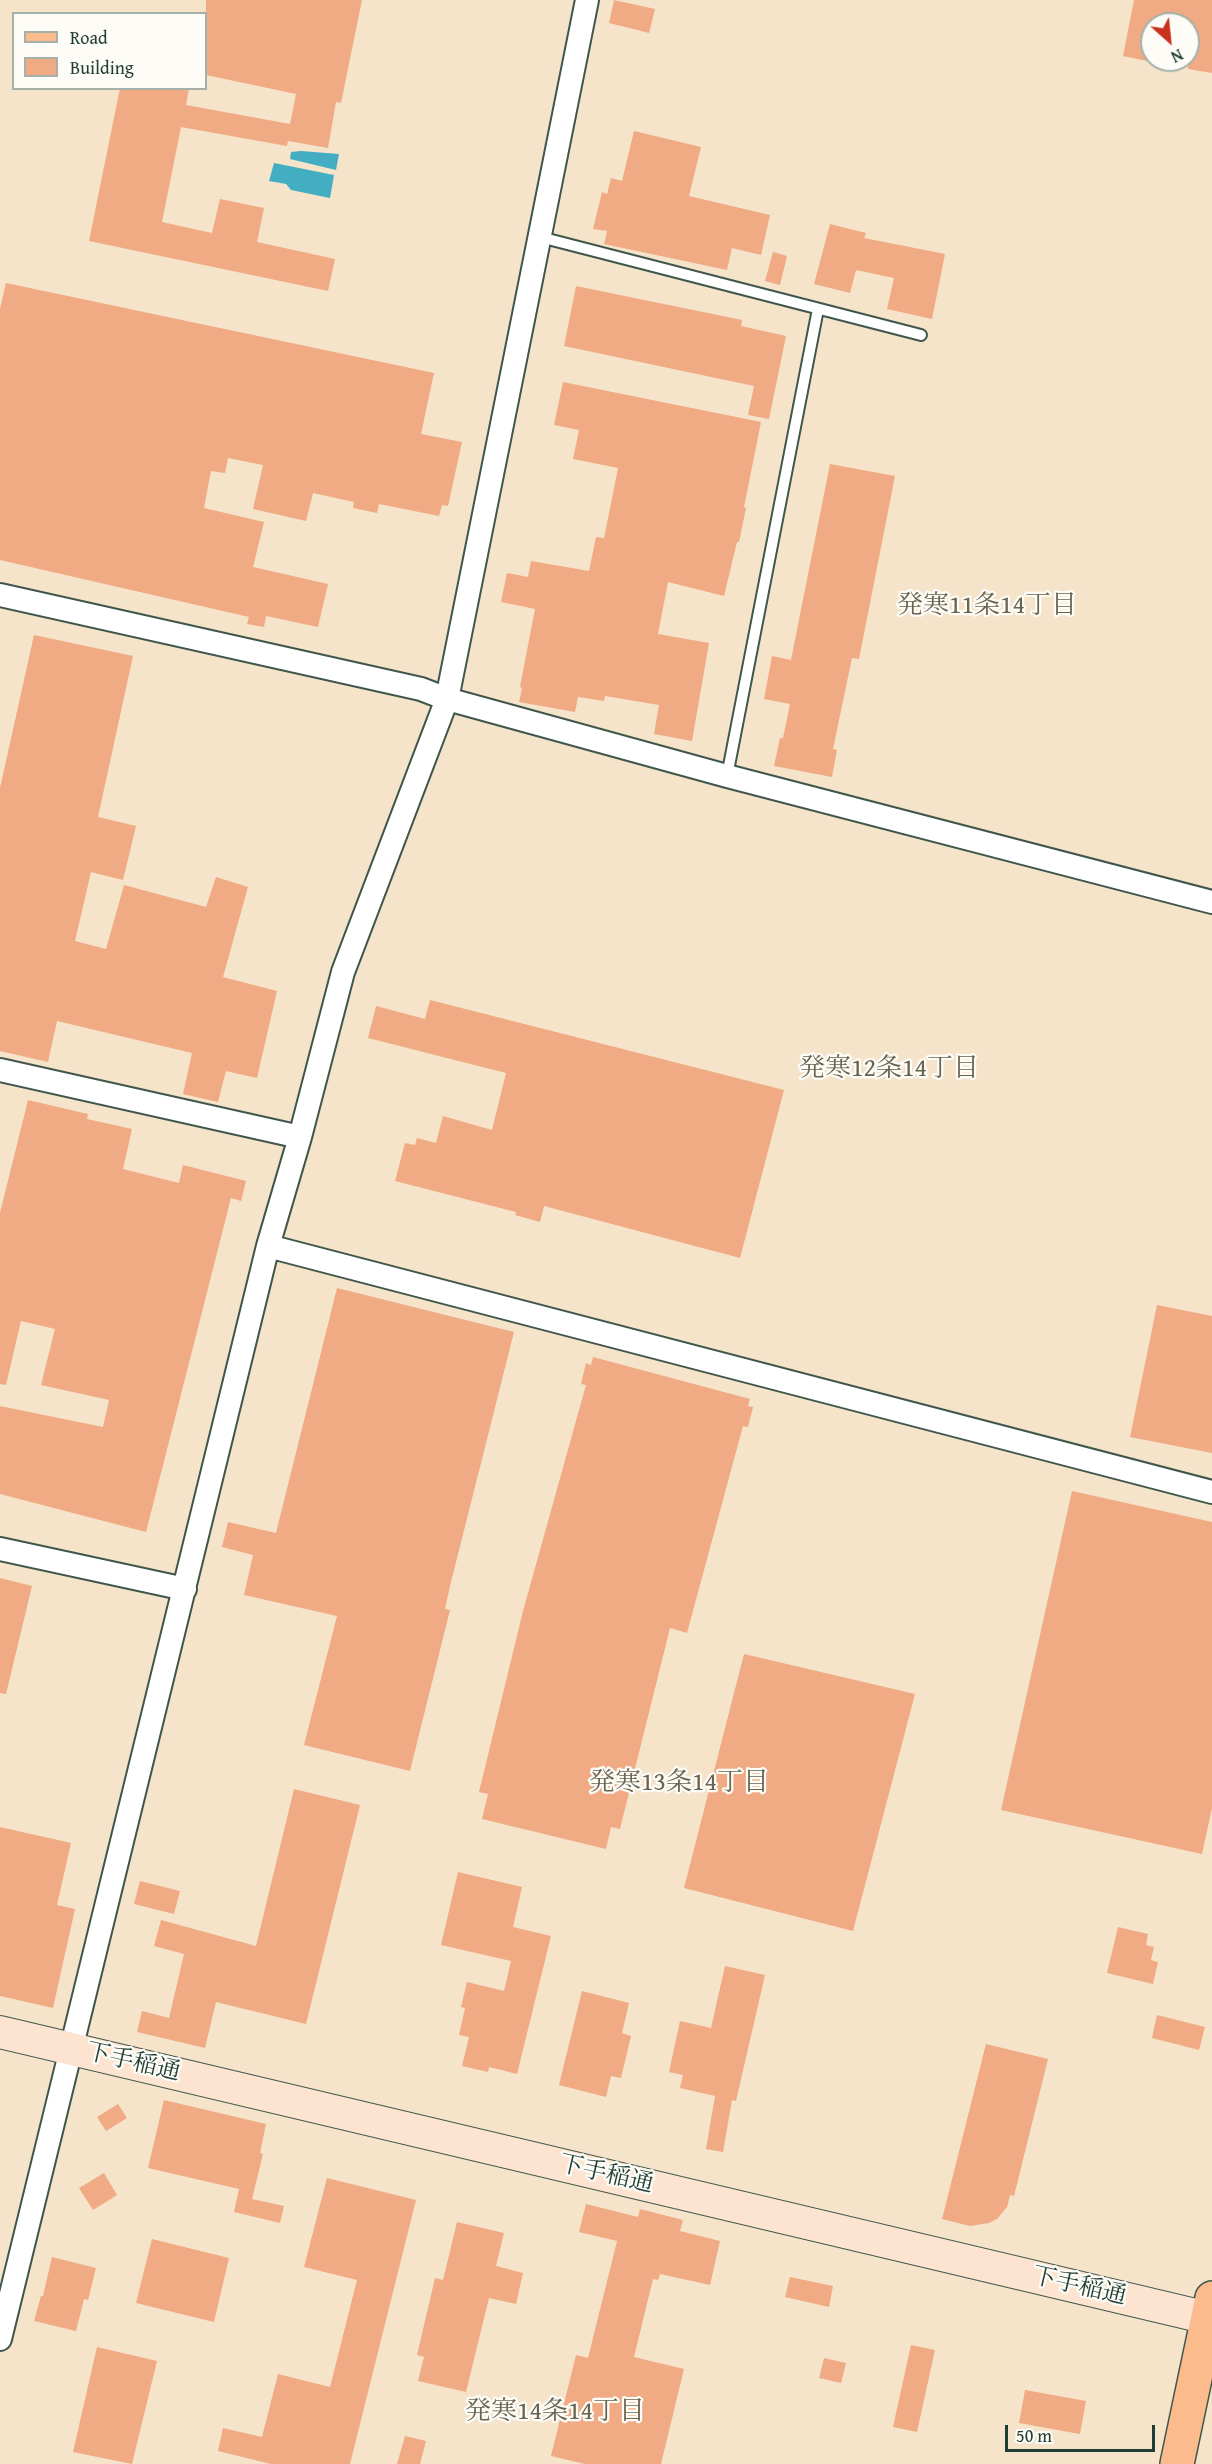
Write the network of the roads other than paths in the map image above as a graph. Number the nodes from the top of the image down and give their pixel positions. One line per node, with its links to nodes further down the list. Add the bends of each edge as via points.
1 (587, 0): 2 (street)
2 (540, 237): 3 (lane); 6 (street)
3 (818, 309): 4 (lane); 7 (lane)
4 (921, 335)
5 (0, 595): 6 (street, via 421,689)
6 (447, 699): 7 (street); 10 (street, via 345,967)
7 (727, 776): 8 (street)
8 (1212, 902)
9 (0, 1070): 10 (street)
10 (300, 1137): 11 (street)
11 (268, 1246): 12 (street); 14 (street)
12 (1212, 1492)
13 (0, 1549): 14 (street)
14 (185, 1589): 16 (street)
15 (0, 2032): 16 (main road, 下手稲通)
16 (72, 2048): 17 (main road, 下手稲通); 18 (street)
17 (1211, 2311): 19 (main road)
18 (0, 2339)
19 (1177, 2464)

